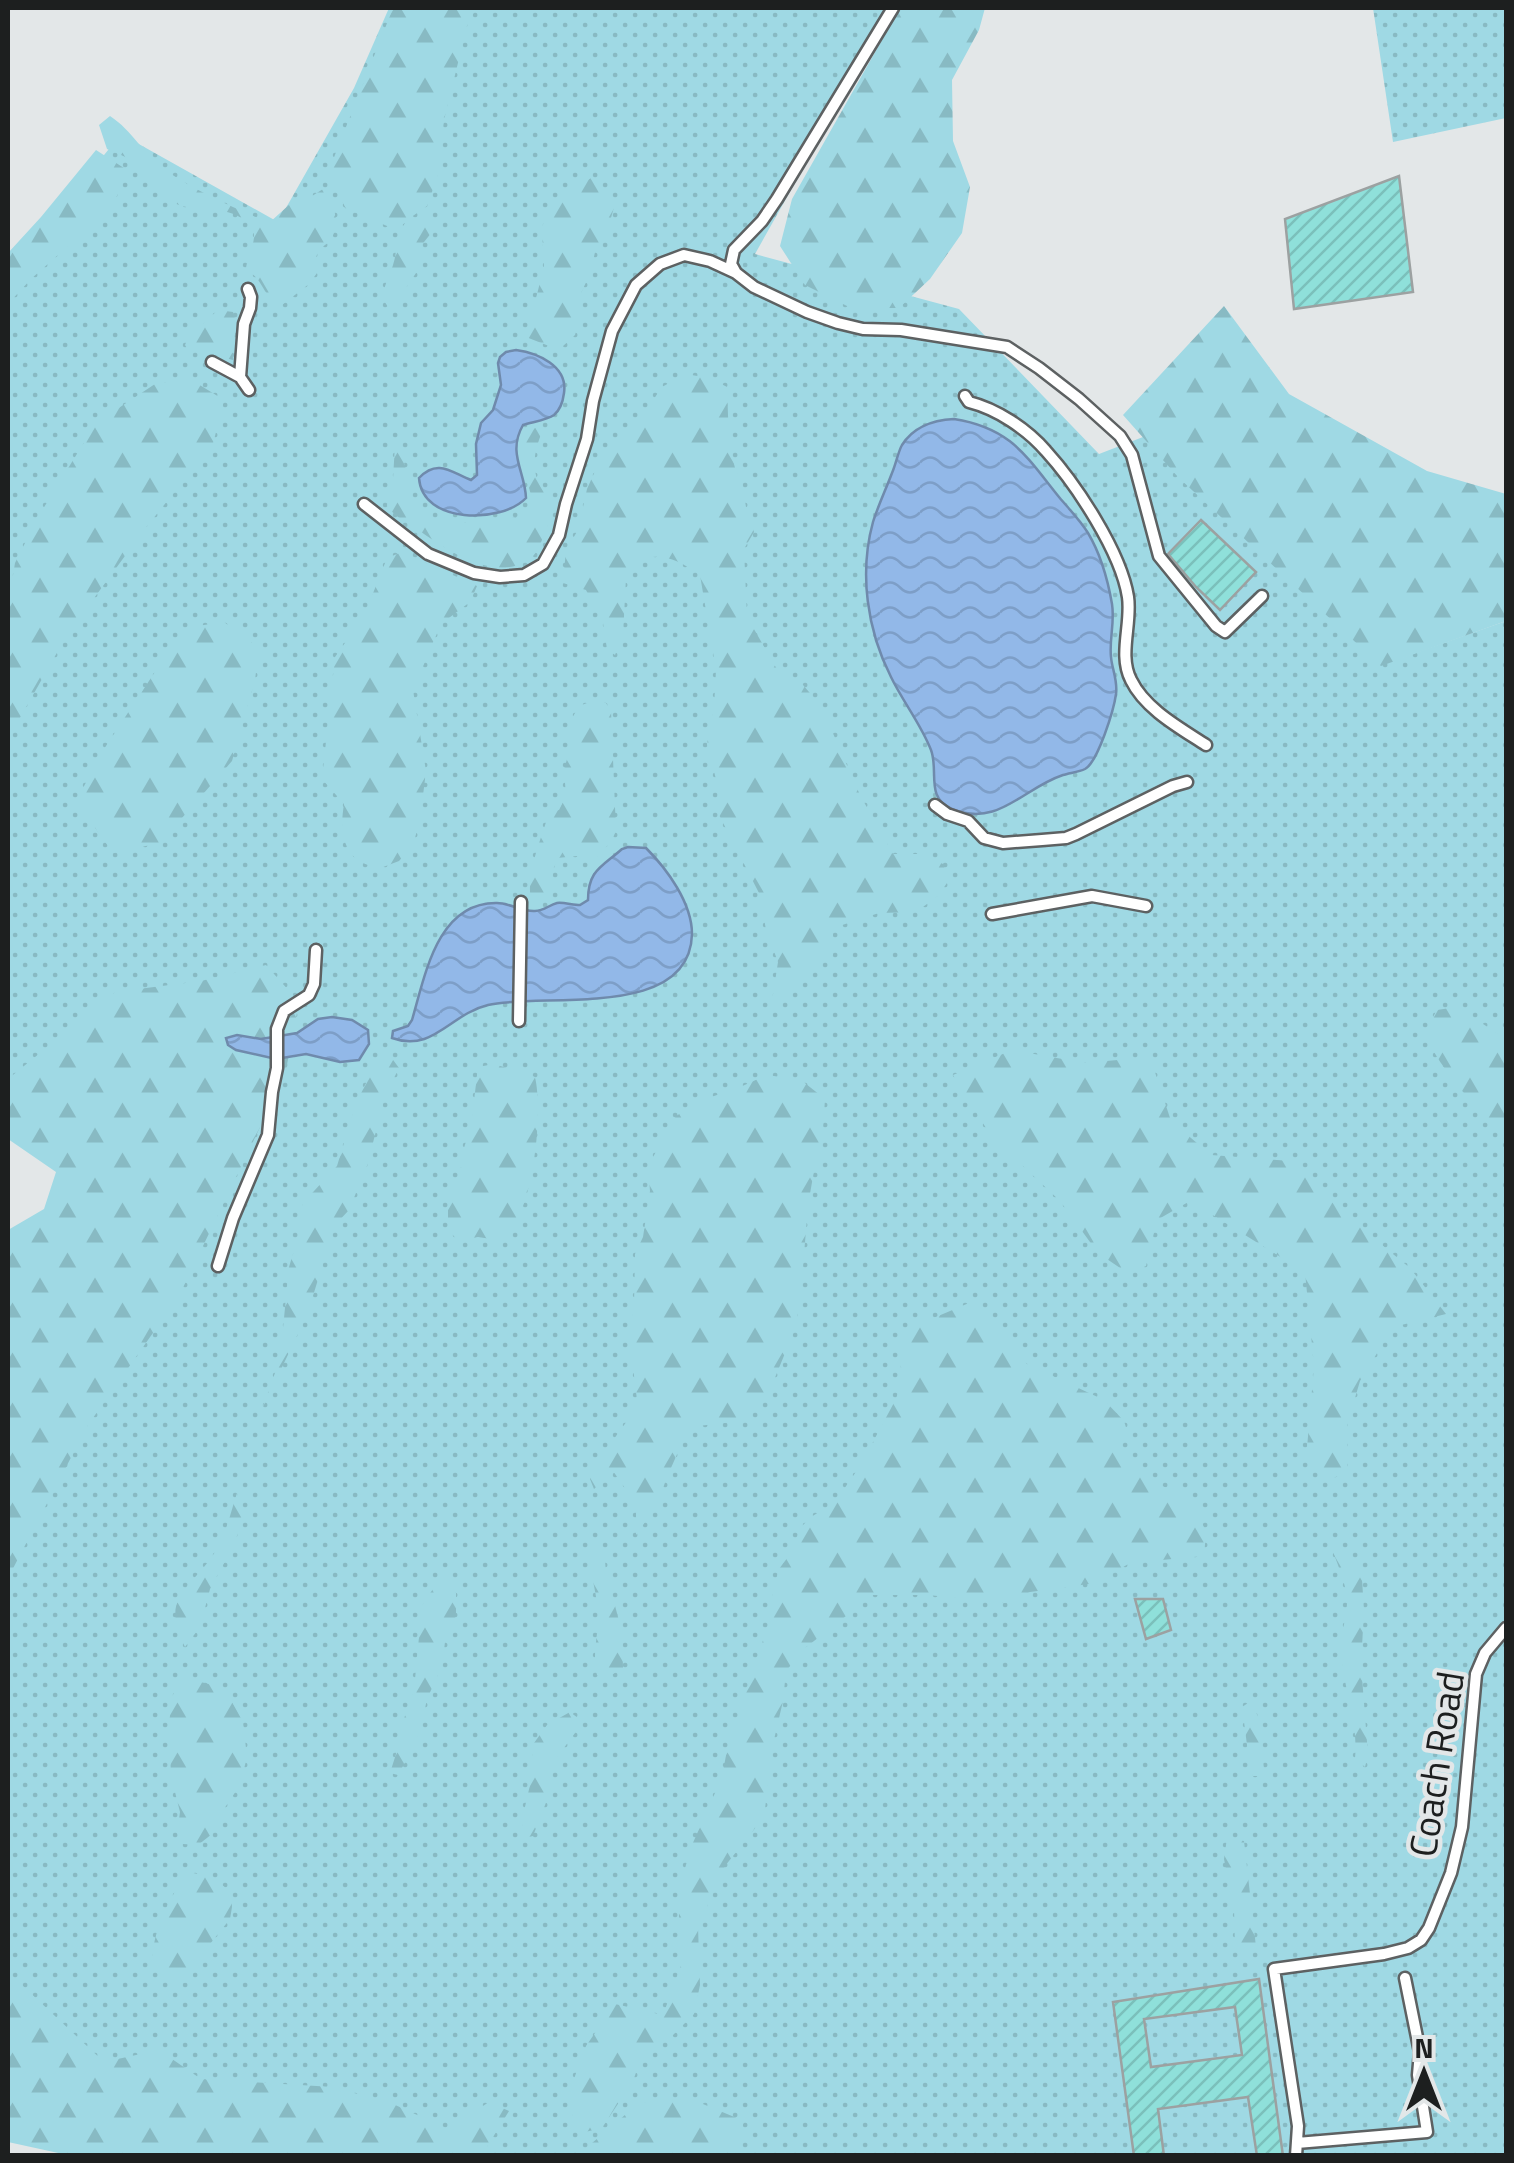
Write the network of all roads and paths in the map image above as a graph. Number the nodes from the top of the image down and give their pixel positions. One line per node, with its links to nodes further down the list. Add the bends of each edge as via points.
1 (893, 8): 2 (lane, via 778,199 734,250 730,264)
2 (736, 273): 8 (lane, via 684,255 660,264 636,285 612,331 588,439 543,564 524,575 500,577 461,568 428,554); 9 (lane, via 775,299 838,323 1007,348 1120,436 1132,455 1160,556 1216,626 1225,632)
3 (248, 289): 5 (lane)
4 (212, 362): 5 (lane)
5 (240, 377): 6 (lane)
6 (248, 390)
7 (965, 396): 10 (lane, via 1028,436 1071,482 1124,580 1126,666 1134,686)
8 (364, 504)
9 (1262, 596)
10 (1206, 745)
11 (1187, 782): 12 (lane, via 1066,838 1002,843)
12 (935, 805)
13 (521, 902): 17 (lane)
14 (1146, 906): 15 (lane, via 1092,896)
15 (992, 914)
16 (316, 950): 18 (lane, via 309,996 284,1011 278,1029 268,1135)
17 (519, 1021)
18 (218, 1266)
19 (1506, 1628): 21 (lane, Coach Road, via 1476,1674 1462,1827 1429,1928 1408,1948 1274,1969)
20 (1405, 1978): 21 (lane, via 1428,2132)
21 (1296, 2150)

